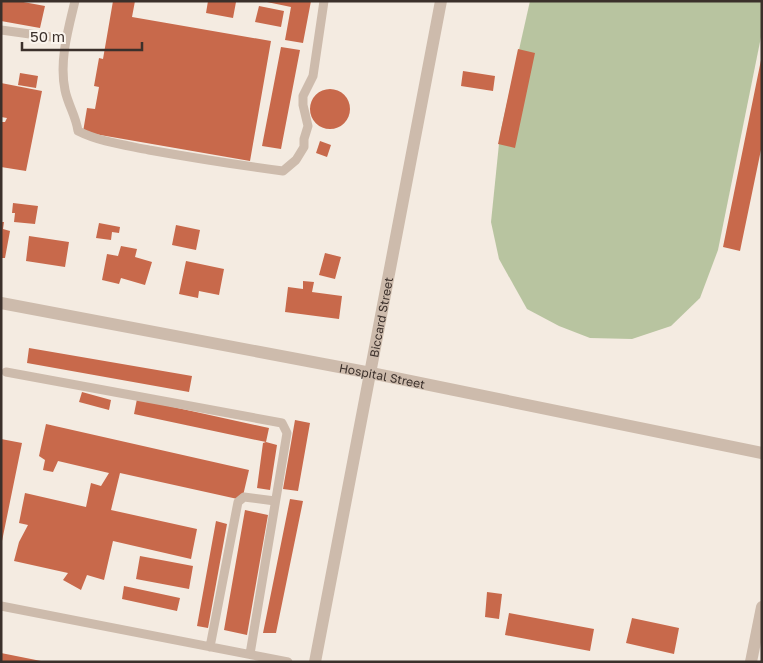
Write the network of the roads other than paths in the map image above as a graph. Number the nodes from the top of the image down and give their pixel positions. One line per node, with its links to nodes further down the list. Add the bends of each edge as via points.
1 (76, 1): 5 (lane)
2 (324, 1): 5 (lane, via 313,76 303,96 308,126 304,147 296,160 283,171 108,142 78,131 65,91)
3 (441, 1): 8 (street, Biccard Street)
4 (1, 30): 5 (lane)
5 (66, 39)
6 (1, 303): 8 (street, Hospital Street)
7 (6, 372): 10 (lane, via 282,423 287,433)
8 (371, 374): 9 (street, Hospital Street); 16 (street, Biccard Street)
9 (762, 453)
10 (276, 501): 13 (lane, via 244,497 238,502); 14 (lane)
11 (1, 606): 13 (lane)
12 (762, 607): 17 (street)
13 (210, 646): 14 (lane)
14 (250, 654): 15 (lane)
15 (288, 662)
16 (315, 662)
17 (751, 662)

